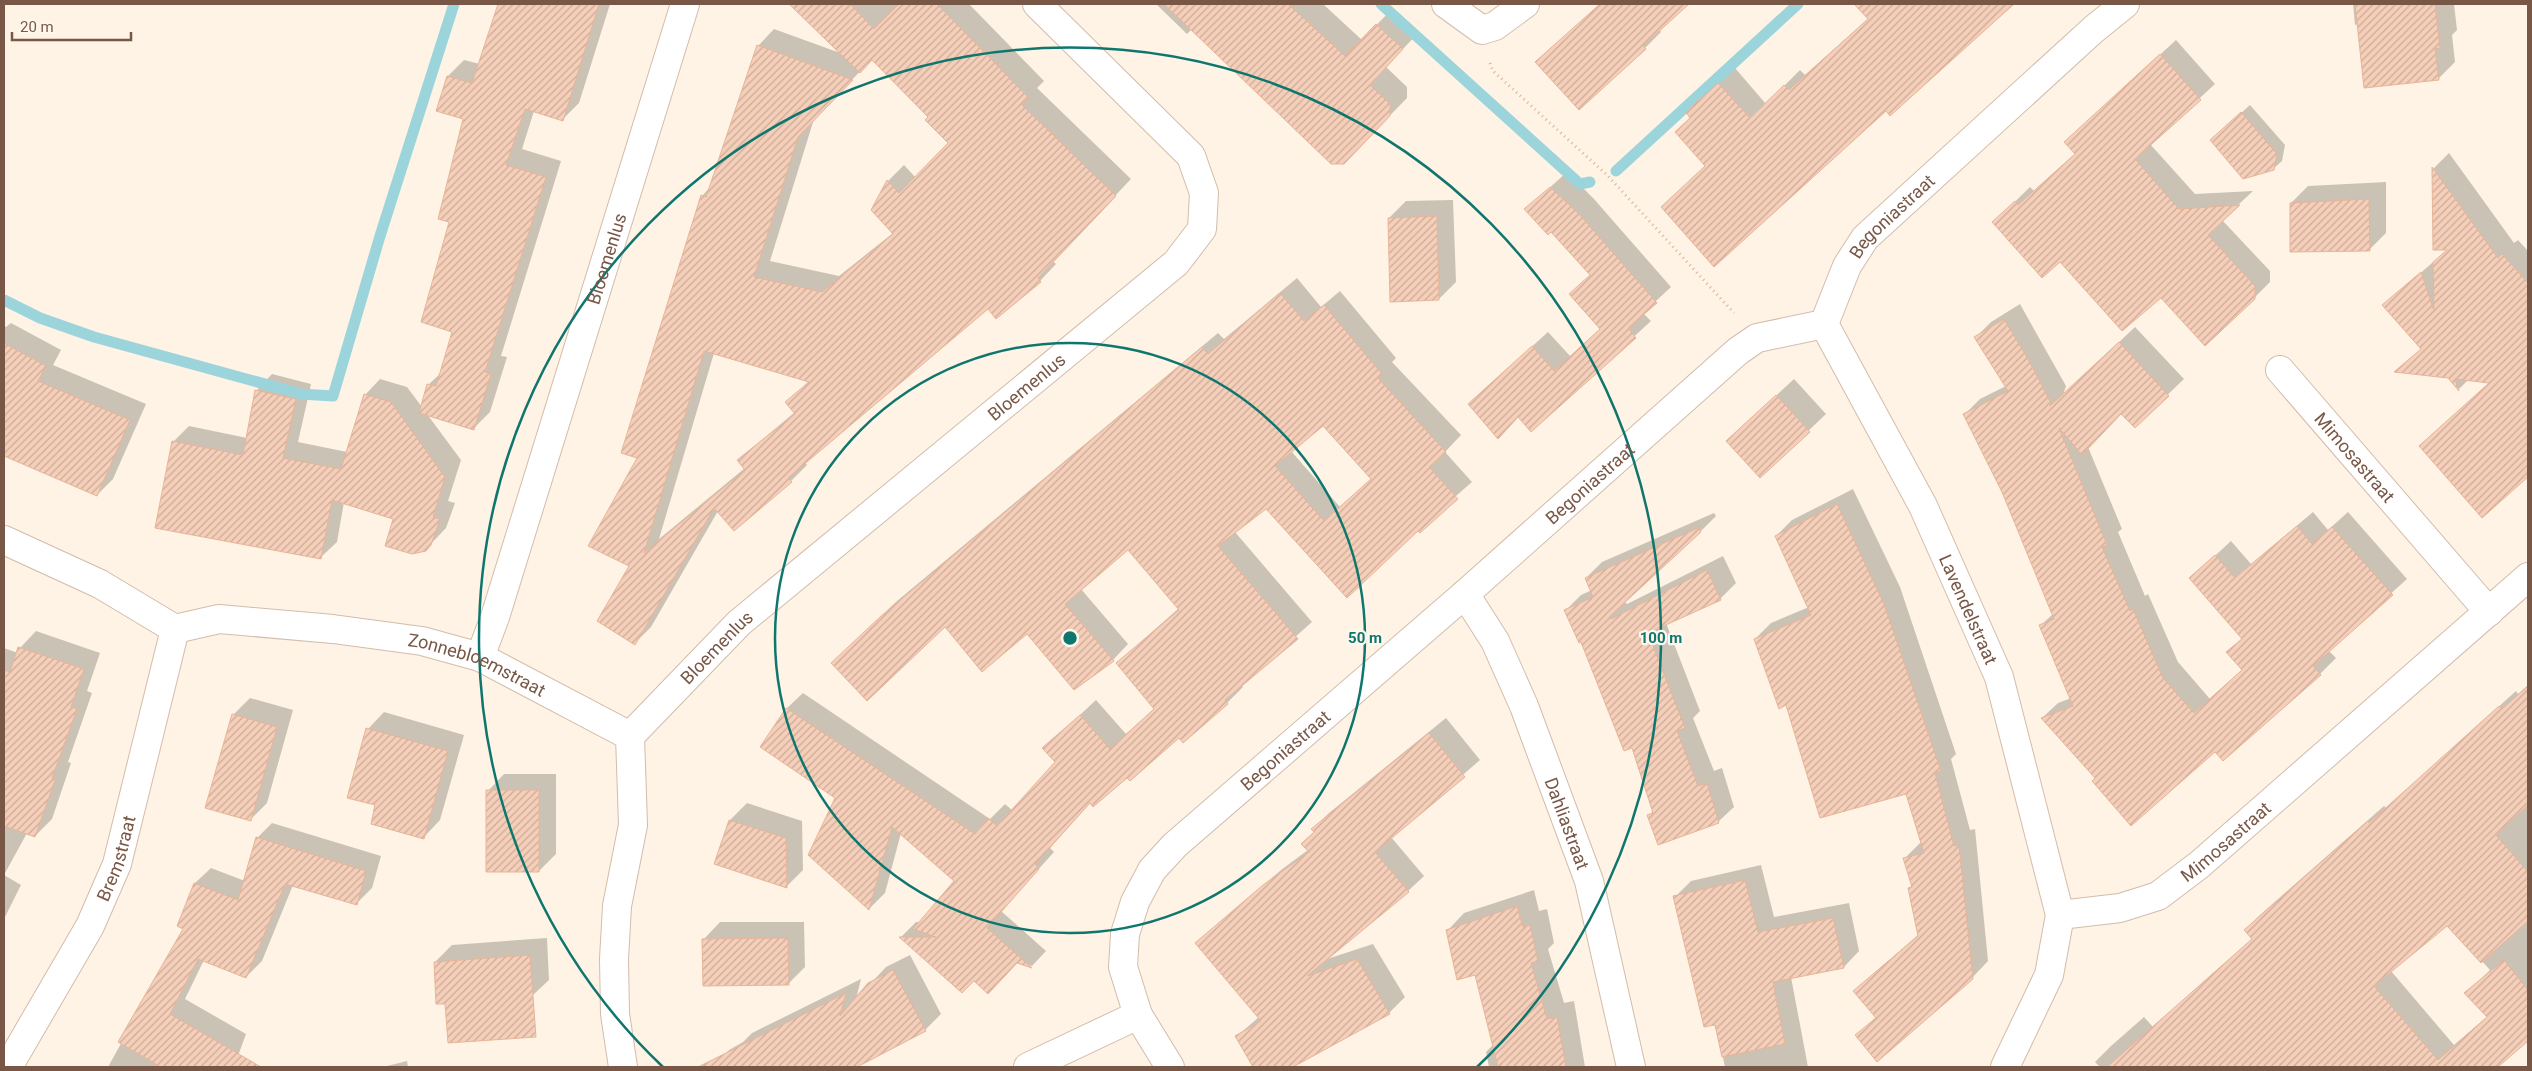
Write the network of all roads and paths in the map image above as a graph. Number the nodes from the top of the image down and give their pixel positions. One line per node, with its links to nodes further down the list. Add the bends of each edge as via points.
1 (685, 4): 15 (street, Bloemenlus)
2 (1037, 4): 16 (street, Bloemenlus, via 1191,156 1204,193 1202,229 1176,263 739,623)
3 (1446, 4): 6 (street)
4 (1525, 4): 6 (street, via 1495,26)
5 (2125, 4): 7 (street, Begoniastraat, via 1865,238 1834,294)
6 (1482, 30): 8 (path, via 1492,71 1607,175)
7 (1824, 324): 8 (street, Begoniastraat); 17 (street, Lavendelstraat, via 1923,506 1999,677)
8 (1757, 338): 12 (street, Begoniastraat, via 1738,351)
9 (2280, 370): 13 (street, Mimosastraat)
10 (4, 540): 14 (street, via 100,584)
11 (2528, 578): 13 (street, Mimosastraat)
12 (1466, 594): 18 (street, Begoniastraat, via 1182,839 1152,870 1135,902 1124,934 1123,967); 23 (street, Dahliastraat, via 1495,641 1524,706 1589,881)
13 (2489, 612): 17 (street, Mimosastraat, via 2199,866 2158,896 2120,908)
14 (175, 629): 15 (street, Zonnebloemstraat, via 219,619 314,627 422,641); 19 (street, Bremstraat, via 117,864 90,926)
15 (480, 657): 16 (street, Zonnebloemstraat)
16 (630, 736): 20 (street, via 633,825 617,906 614,959 615,1014)
17 (2060, 915): 24 (street, via 2049,976)
18 (1138, 1015): 21 (street); 22 (street, Begoniastraat)
19 (8, 1067)
20 (624, 1067)
21 (1028, 1067)
22 (1170, 1067)
23 (1631, 1067)
24 (2005, 1067)

